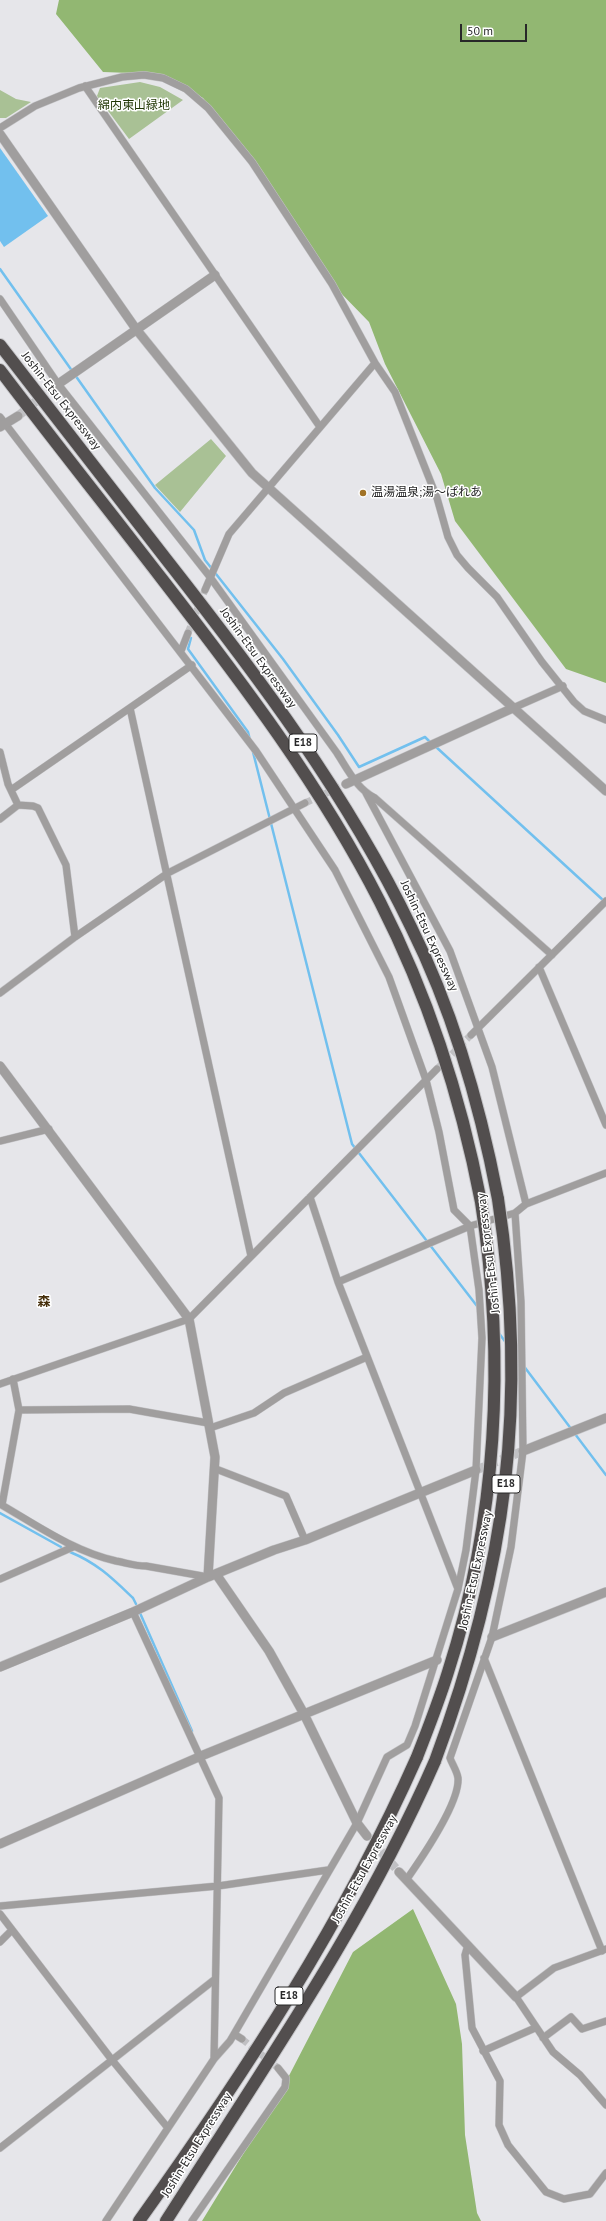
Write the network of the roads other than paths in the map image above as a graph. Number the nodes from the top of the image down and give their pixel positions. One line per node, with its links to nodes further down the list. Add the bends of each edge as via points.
1 (85, 86): 2 (street, via 35,106); 4 (street); 8 (street, via 122,77 144,75 163,78 186,89 208,108 252,162 332,284)
2 (0, 128)
3 (0, 134): 6 (street)
4 (215, 275): 6 (street); 13 (street)
5 (0, 299): 10 (street)
6 (136, 329): 10 (street); 14 (street, via 252,473)
7 (0, 344): 109 (highway, Joshin-Etsu Expressway / E18, bridge, via 236,650 313,758 363,837 412,927 451,1022 474,1094 498,1199 508,1276 512,1360 511,1420 505,1491 489,1586 477,1634 435,1761 395,1847 357,1915)
8 (374, 363): 13 (street); 20 (street, via 395,392 437,498 448,537 457,555 497,597 542,662)
9 (0, 370): 108 (highway, Joshin-Etsu Expressway / E18, bridge, via 224,661 283,742 348,844 396,935 436,1030 460,1106 481,1202 491,1277 495,1404 489,1485 482,1534 448,1672 417,1757 380,1838 321,1945 227,2092)
10 (54, 386): 15 (street)
11 (18, 416): 12 (street)
12 (2, 423): 18 (street)
13 (320, 427): 14 (street)
14 (270, 487): 15 (street, via 229,534); 22 (street)
15 (210, 577): 16 (street); 25 (street, via 337,753)
16 (205, 590)
17 (188, 633): 18 (street)
18 (181, 651): 19 (street)
19 (192, 665): 21 (street); 31 (street)
20 (563, 686): 22 (street); 23 (street, via 584,711)
21 (130, 708): 26 (street); 33 (street)
22 (513, 708): 25 (street); 27 (street)
23 (606, 720)
24 (0, 752): 26 (street)
25 (350, 782): 28 (street)
26 (11, 790): 30 (street)
27 (606, 790)
28 (366, 793): 36 (street, via 375,798); 39 (street, via 450,951)
29 (304, 803): 31 (street)
30 (18, 805): 32 (street); 35 (street, via 38,808 66,865)
31 (294, 807): 33 (street); 43 (street, via 335,870 389,977)
32 (0, 819)
33 (168, 873): 35 (street); 52 (street)
34 (606, 901): 36 (street)
35 (75, 937): 38 (street)
36 (552, 955): 37 (street)
37 (539, 968): 39 (street); 44 (street)
38 (0, 993)
39 (479, 1028): 40 (street); 49 (street, via 492,1067)
40 (471, 1036)
41 (0, 1066): 45 (street)
42 (437, 1069): 43 (street)
43 (426, 1080): 48 (street); 51 (street, via 440,1132 454,1210)
44 (606, 1125)
45 (49, 1129): 46 (street); 54 (street)
46 (0, 1141)
47 (606, 1173): 49 (street)
48 (310, 1197): 52 (street); 53 (street)
49 (526, 1204): 50 (street)
50 (515, 1213): 51 (street); 61 (street, via 521,1302)
51 (470, 1226): 53 (street); 63 (street, via 479,1290 482,1338)
52 (251, 1256): 54 (street)
53 (338, 1282): 55 (street)
54 (189, 1319): 56 (street); 60 (street)
55 (367, 1358): 60 (street, via 284,1392 254,1413); 64 (street)
56 (13, 1380): 57 (street); 58 (street)
57 (0, 1384)
58 (19, 1410): 60 (street, via 129,1409); 65 (street)
59 (606, 1418): 61 (street)
60 (209, 1425): 62 (street)
61 (523, 1451): 73 (street, via 511,1547)
62 (216, 1469): 66 (street, via 286,1496); 68 (street)
63 (476, 1470): 64 (street); 70 (street, via 466,1550)
64 (419, 1493): 66 (street); 70 (street)
65 (1, 1505): 67 (street)
66 (305, 1540): 68 (street)
67 (73, 1547): 68 (street, via 97,1557 136,1566); 69 (street)
68 (212, 1575): 72 (street); 77 (street, via 269,1650)
69 (0, 1579)
70 (458, 1589): 75 (street)
71 (606, 1592): 73 (street)
72 (133, 1612): 76 (street); 78 (street)
73 (492, 1637): 74 (street)
74 (484, 1658): 84 (street, via 450,1758 458,1777 456,1790 439,1832); 91 (street)
75 (437, 1660): 77 (street); 79 (street, via 411,1737 407,1744 387,1757)
76 (0, 1667)
77 (304, 1714): 78 (street); 79 (street)
78 (201, 1756): 81 (street); 85 (street, via 219,1798)
79 (357, 1823): 80 (street); 82 (street)
80 (367, 1836)
81 (0, 1844)
82 (328, 1870): 85 (street); 96 (street, via 322,1885)
83 (399, 1872): 84 (street)
84 (407, 1879): 90 (street)
85 (218, 1886): 86 (street); 92 (street)
86 (0, 1906)
87 (0, 1914): 88 (street)
88 (11, 1931): 89 (street); 101 (street)
89 (0, 1942)
90 (468, 1945): 93 (street); 99 (street, via 465,1956 472,2028)
91 (604, 1950): 93 (street, via 554,1968)
92 (214, 1980): 100 (street); 101 (street)
93 (516, 1997): 95 (street)
94 (606, 2022): 97 (street, via 582,2029 571,2017)
95 (535, 2028): 97 (street); 99 (street)
96 (234, 2034): 98 (street); 100 (street)
97 (543, 2038): 103 (street, via 553,2052 580,2075)
98 (242, 2039)
99 (483, 2051): 106 (street, via 500,2081 499,2125 508,2145 546,2192 564,2199 590,2194)
100 (214, 2059): 104 (street)
101 (112, 2060): 104 (street); 105 (street)
102 (278, 2068): 110 (street, via 286,2078 285,2086)
103 (606, 2105)
104 (168, 2128): 107 (street)
105 (0, 2148)
106 (606, 2173)
107 (106, 2221)
108 (139, 2221)
109 (166, 2221)
110 (192, 2221)

